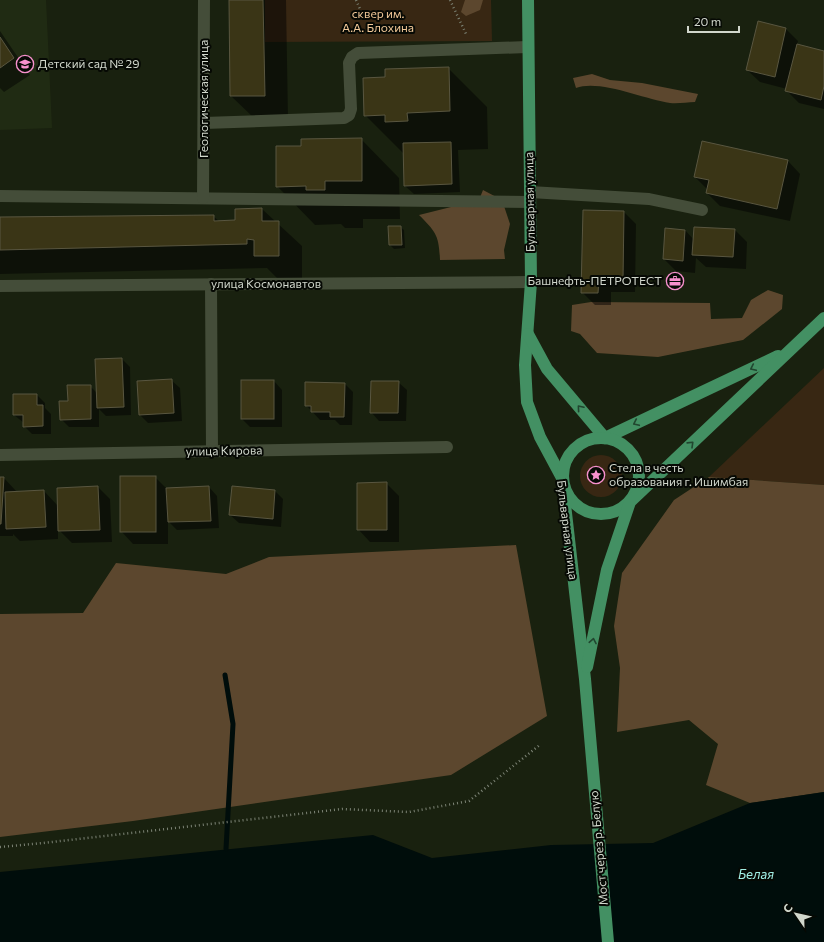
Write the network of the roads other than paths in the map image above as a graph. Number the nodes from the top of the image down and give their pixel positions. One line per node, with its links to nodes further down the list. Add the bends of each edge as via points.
1 (204, 0): 4 (street, Геологическая улица)
2 (528, 0): 3 (main road, Бульварная улица)
3 (527, 48): 4 (street, via 358,53 349,63 351,109 349,115 344,118); 6 (main road, Бульварная улица)
4 (204, 123): 7 (street, Геологическая улица)
5 (0, 196): 7 (street)
6 (530, 197): 7 (street); 8 (street, via 649,199); 9 (main road, Бульварная улица)
7 (203, 198)
8 (702, 210)
9 (531, 282): 10 (street, улица Космонавтов); 13 (main road, Бульварная улица)
10 (211, 284): 11 (street, улица Космонавтов); 17 (street)
11 (0, 286)
12 (824, 318): 14 (main road)
13 (528, 334): 15 (main road, one-way to 13, via 547,369); 19 (main road, Бульварная улица, via 525,365 527,402 540,437)
14 (788, 351): 15 (main road, one-way to 15); 20 (main road, one-way to 14)
15 (605, 438): 19 (main road, via 592,439 580,444 570,453 564,465); 20 (main road, via 627,447 636,462 639,480)
16 (447, 447): 17 (street, улица Кирова)
17 (212, 451): 18 (street, улица Кирова)
18 (0, 455)
19 (562, 478): 20 (main road, via 565,491 572,502 582,510 608,514 620,510); 21 (main road, Бульварная улица)
20 (630, 502): 21 (main road, one-way to 20, via 607,570)
21 (585, 679): 22 (main road, Бульварная улица)
22 (591, 754): 23 (main road, Мост через р. Белую)
23 (608, 942)

